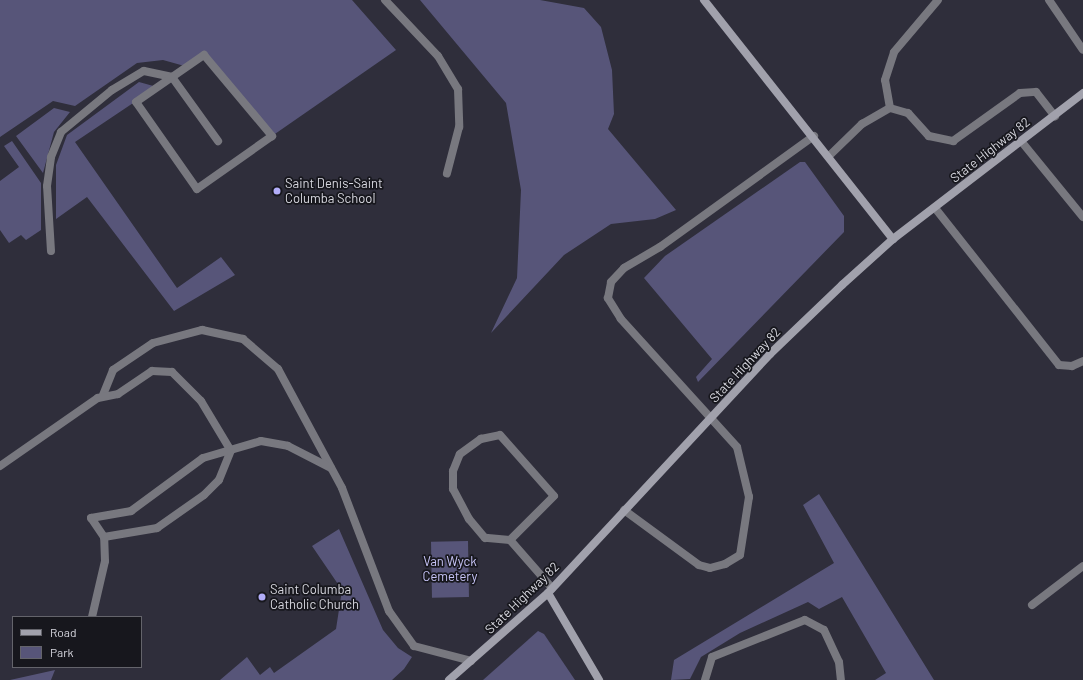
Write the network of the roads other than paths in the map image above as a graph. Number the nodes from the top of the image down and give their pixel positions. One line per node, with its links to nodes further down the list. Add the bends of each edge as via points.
1 (385, 0): 14 (street, via 438,56 458,89 459,128)
2 (704, 0): 10 (main road)
3 (938, 0): 8 (street, via 894,52 884,80)
4 (1049, 0): 5 (street)
5 (1083, 50)
6 (172, 77): 6 (street, via 136,102 197,188 272,136 204,55); 11 (street); 18 (street, via 144,71 112,90 61,132 51,157 47,186)
7 (1083, 93): 9 (main road, State Highway 82)
8 (890, 108): 9 (street, via 908,113 930,136 953,141 1020,93 1036,92); 13 (street, via 862,124)
9 (1055, 116): 12 (main road, State Highway 82)
10 (814, 136): 13 (main road); 21 (street, via 660,247 624,268 611,282 608,298 621,319)
11 (218, 141)
12 (1021, 141): 15 (main road, State Highway 82); 16 (street)
13 (830, 155): 17 (main road)
14 (447, 173)
15 (935, 208): 17 (main road, State Highway 82); 19 (street, via 1059,365 1072,366)
16 (1083, 217)
17 (894, 239): 21 (main road, State Highway 82, via 770,354)
18 (51, 251)
19 (1083, 361)
20 (103, 395): 22 (street, via 118,394 152,371 172,372 201,401); 23 (street); 24 (street, via 113,370 153,343 202,330 243,339 278,369)
21 (712, 418): 25 (main road, State Highway 82); 25 (street, via 738,447 747,478 749,497 740,555 725,564 710,568 699,565)
22 (231, 451): 24 (street, via 260,441 288,446); 26 (street, via 214,485 157,528); 26 (street, via 202,458 131,511 91,518)
23 (0, 466)
24 (331, 468): 32 (street, via 342,488 389,611 414,646)
25 (624, 510): 29 (main road, State Highway 82)
26 (104, 537): 31 (street, via 106,561)
27 (510, 540): 27 (street, via 554,496 500,435 481,439 460,454 452,471 453,488 469,519 485,538); 29 (street)
28 (1083, 566): 30 (street)
29 (550, 591): 32 (main road, State Highway 82); 34 (main road)
30 (1032, 605)
31 (92, 616)
32 (471, 661): 33 (main road, State Highway 82)
33 (449, 680)
34 (599, 680)
35 (705, 680): 36 (street, via 712,657 805,620 824,630 839,662)
36 (841, 680)

